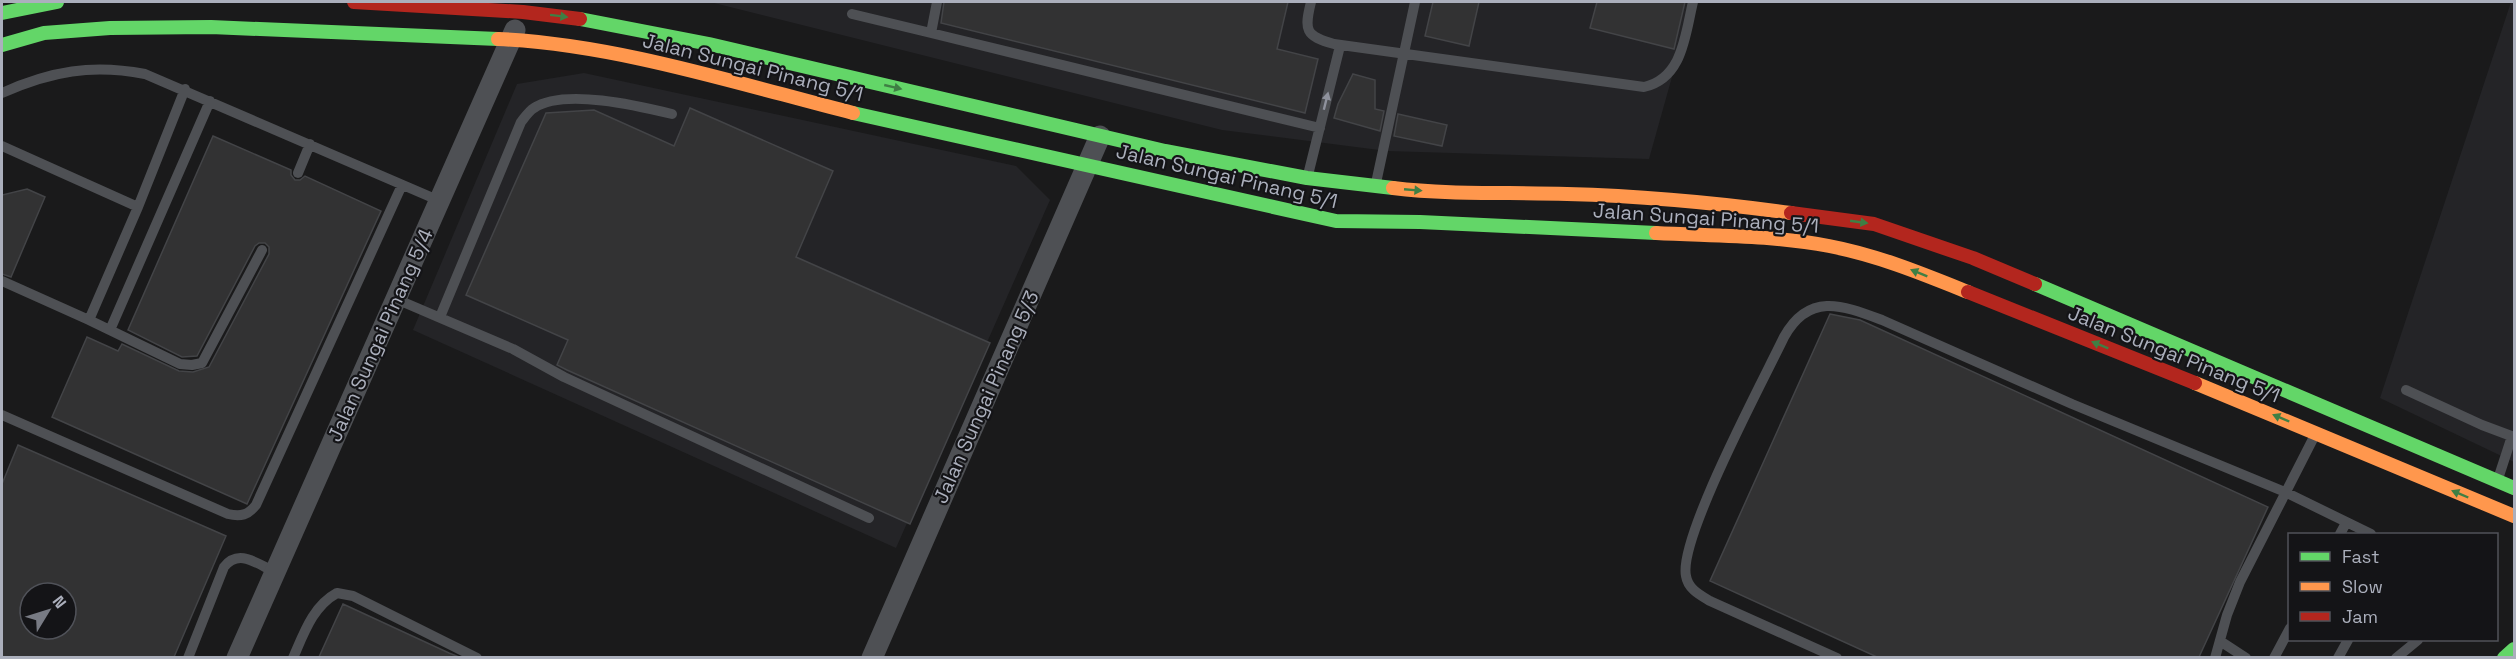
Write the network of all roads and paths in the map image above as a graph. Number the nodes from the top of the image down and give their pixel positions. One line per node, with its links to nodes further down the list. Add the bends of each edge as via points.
1 (57, 2): 8 (street)
2 (354, 2): 7 (street, Jalan Sungai Pinang 5/1)
3 (937, 2): 10 (lane)
4 (1311, 2): 13 (lane, via 1306,22 1309,32 1317,39)
5 (1415, 2): 14 (lane)
6 (1693, 2): 14 (lane, via 1673,70 1663,80 1644,87)
7 (523, 12): 11 (street, Jalan Sungai Pinang 5/4); 20 (street, Jalan Sungai Pinang 5/1, one-way to 20, via 595,21 709,44)
8 (2, 13)
9 (852, 14): 10 (lane)
10 (931, 33): 19 (lane)
11 (511, 40): 12 (street, Jalan Sungai Pinang 5/1, via 171,27 44,33); 23 (street, Jalan Sungai Pinang 5/1, via 628,57 908,126); 28 (street, Jalan Sungai Pinang 5/4)
12 (2, 45)
13 (1340, 46): 14 (lane); 19 (lane, one-way to 13)
14 (1402, 54): 27 (lane)
15 (185, 89): 16 (lane, via 145,74 97,69 32,79); 17 (lane); 29 (lane)
16 (2, 93)
17 (210, 100): 21 (lane); 35 (lane)
18 (672, 114): 33 (lane, via 621,102 592,100 563,100 534,107 521,122)
19 (1320, 128): 25 (lane)
20 (1100, 136): 23 (street, Jalan Sungai Pinang 5/3); 25 (street, Jalan Sungai Pinang 5/1)
21 (310, 144): 24 (lane); 26 (lane)
22 (2, 146): 29 (lane)
23 (1088, 165): 38 (street, Jalan Sungai Pinang 5/1, one-way to 23, via 1908,268 1830,246 1778,239 1336,221); 57 (street, Jalan Sungai Pinang 5/3)
24 (298, 173)
25 (1307, 178): 27 (street, Jalan Sungai Pinang 5/1)
26 (402, 185): 28 (lane); 37 (lane, via 251,512 228,514)
27 (1376, 187): 40 (street, Jalan Sungai Pinang 5/1, one-way to 40, via 1570,194 1785,211 1874,224 1973,258)
28 (440, 201): 32 (street, Jalan Sungai Pinang 5/4)
29 (138, 207): 34 (lane)
30 (262, 250): 35 (lane, via 202,363 180,364)
31 (2, 281): 34 (lane)
32 (396, 299): 33 (lane); 48 (street, Jalan Sungai Pinang 5/4)
33 (440, 317): 44 (lane)
34 (89, 320): 35 (lane)
35 (111, 330)
36 (2406, 390): 39 (lane)
37 (2, 415)
38 (2316, 433): 42 (lane); 43 (street, Jalan Sungai Pinang 5/1, one-way to 38)
39 (2513, 436): 40 (lane)
40 (2498, 480): 41 (street, Jalan Sungai Pinang 5/1)
41 (2514, 488)
42 (2285, 492): 45 (lane); 50 (lane, via 2240,582); 58 (lane, via 2072,405 1882,320 1851,308 1817,306 1804,312 1784,337 1722,466 1684,567 1692,589 1710,601)
43 (2514, 516)
44 (869, 518)
45 (2346, 523): 46 (lane); 47 (lane)
46 (2341, 533)
47 (2369, 533)
48 (275, 572): 53 (lane, via 243,558 229,561); 54 (street, Jalan Sungai Pinang 5/4)
49 (2288, 630): 61 (lane)
50 (2220, 641): 59 (lane); 60 (lane)
51 (2347, 641): 62 (lane)
52 (2416, 641): 63 (lane)
53 (188, 657)
54 (237, 657)
55 (293, 657): 56 (lane, via 314,614 326,599 338,593 353,596)
56 (477, 657)
57 (872, 657)
58 (1836, 657)
59 (2215, 657)
60 (2246, 657)
61 (2274, 657)
62 (2338, 657)
63 (2396, 657)

